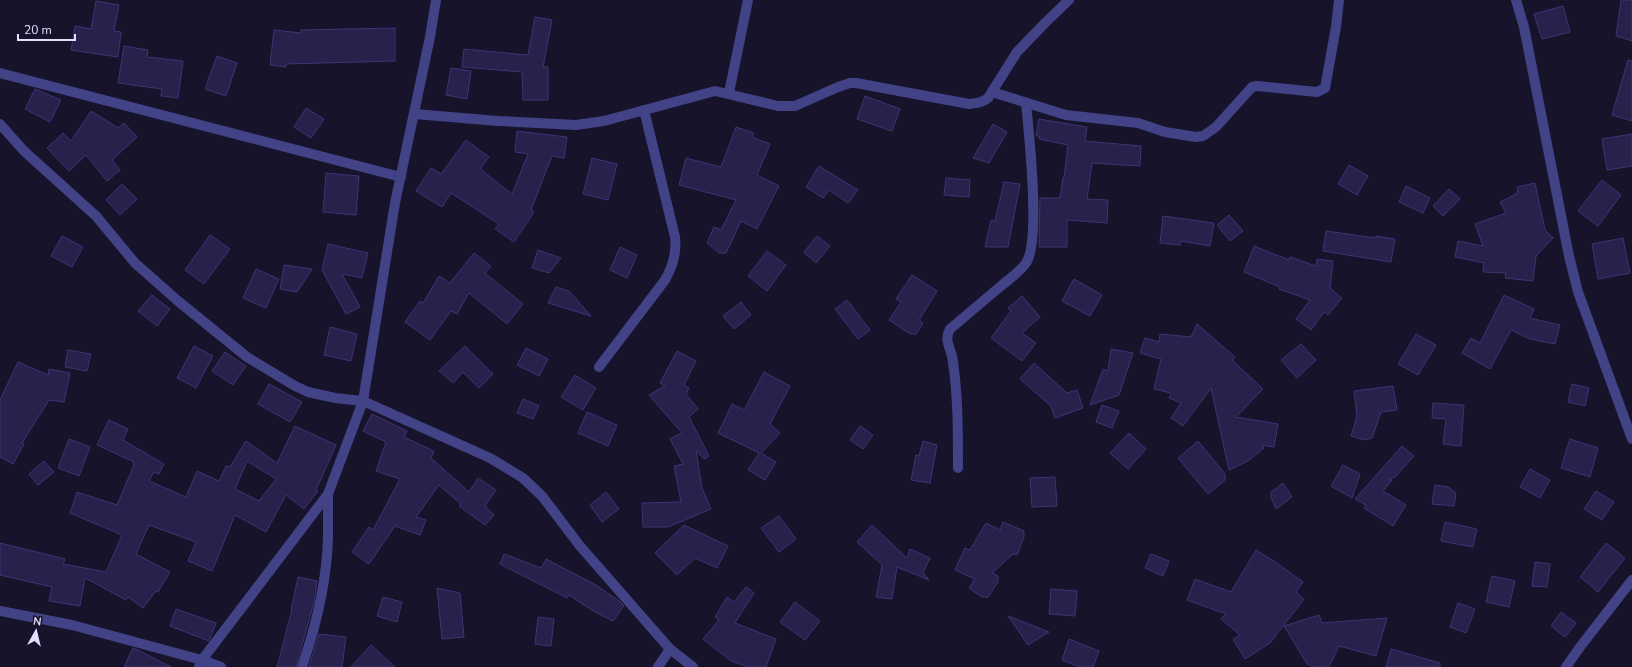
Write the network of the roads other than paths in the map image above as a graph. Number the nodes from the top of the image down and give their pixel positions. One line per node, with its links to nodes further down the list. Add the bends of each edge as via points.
1 (436, 0): 11 (street)
2 (748, 0): 8 (street)
3 (1070, 0): 7 (street, via 1017,52)
4 (1339, 0): 9 (street, via 1324,89 1317,92 1252,87 1216,127 1203,136 1172,134 1138,123 1066,115)
5 (1516, 0): 16 (street, via 1524,27 1578,292)
6 (0, 73): 13 (street)
7 (992, 92): 8 (street, via 983,102 969,104 908,91 850,83 805,103 788,107); 9 (street)
8 (728, 93): 10 (street, via 707,92)
9 (1026, 103): 17 (street, via 1032,199 1032,239 1029,257 1016,274 950,329 947,337 953,362 958,418)
10 (644, 110): 11 (street, via 576,125); 14 (street, via 675,237 676,254 670,272)
11 (415, 114): 13 (street)
12 (0, 124): 15 (street, via 24,151 96,216 135,263 248,357 308,392)
13 (401, 177): 15 (street)
14 (599, 367)
15 (362, 401): 18 (street); 21 (street, via 490,458 523,478 542,496 580,546)
16 (1632, 439)
17 (958, 468)
18 (328, 494): 22 (street); 24 (street, via 328,538 324,580)
19 (1632, 580): 27 (street)
20 (0, 610): 22 (street, via 72,625)
21 (670, 649): 25 (street); 26 (street)
22 (201, 664): 23 (street)
23 (221, 667)
24 (302, 667)
25 (658, 667)
26 (693, 667)
27 (1566, 667)

